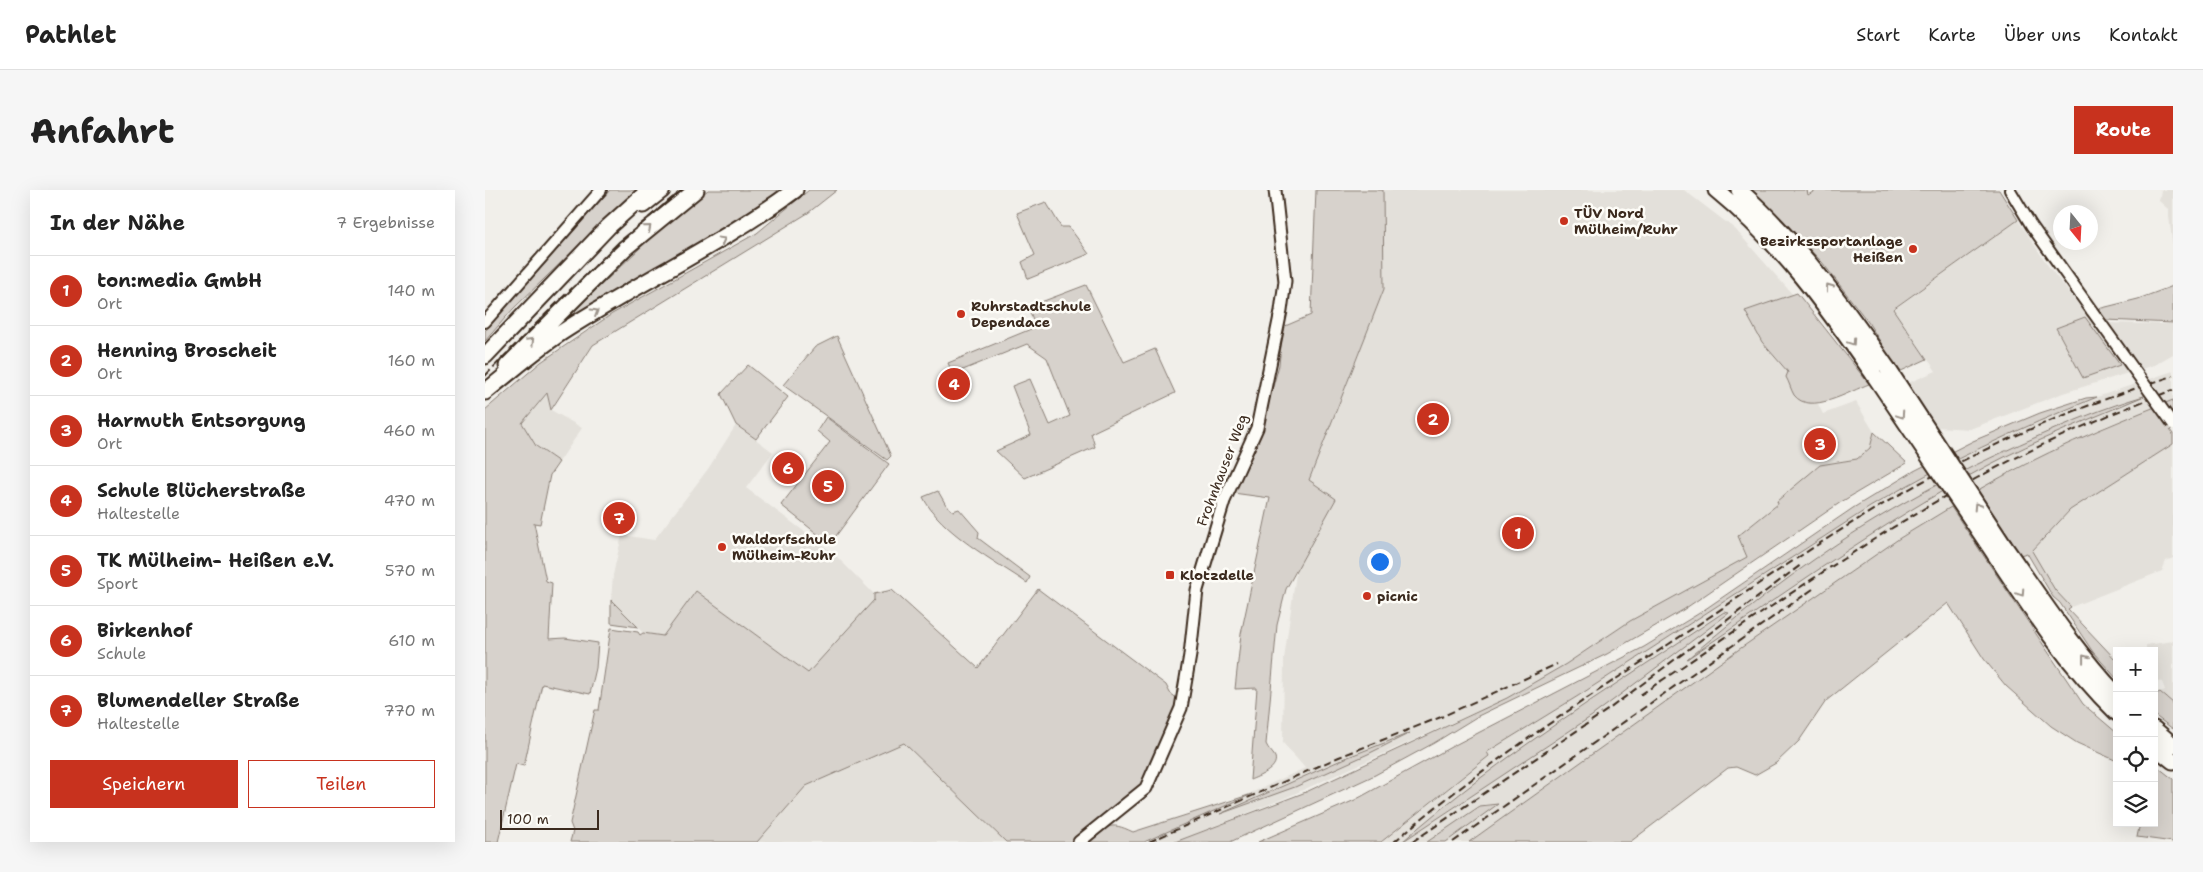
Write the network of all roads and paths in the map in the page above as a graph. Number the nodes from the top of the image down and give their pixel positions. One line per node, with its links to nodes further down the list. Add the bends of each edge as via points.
1 (601, 190): 11 (street)
2 (649, 190): 10 (highway, via 607,228)
3 (662, 190): 10 (highway)
4 (696, 190): 14 (highway, one-way to 4, via 598,273)
5 (795, 190): 14 (highway, one-way to 5, via 564,330 730,235)
6 (1275, 190): 23 (main road, Frohnhauser Weg, via 1285,281 1281,311 1257,428 1224,501 1197,590 1181,708 1146,788)
7 (1717, 190): 13 (highway, one-way to 13, via 1787,257)
8 (1739, 190): 13 (highway, one-way to 8, via 1819,274)
9 (2010, 190): 15 (street, bridge)
10 (561, 277): 12 (highway)
11 (485, 322)
12 (485, 356)
13 (1881, 372): 16 (highway, bridge)
14 (485, 390)
15 (2173, 424)
16 (1999, 550): 17 (highway, one-way to 16); 18 (highway, one-way to 18, via 2055,642 2085,680)
17 (2114, 692)
18 (2113, 708)
19 (2158, 732): 20 (highway)
20 (2173, 745)
21 (2158, 749): 22 (highway)
22 (2173, 761)
23 (1079, 842)

